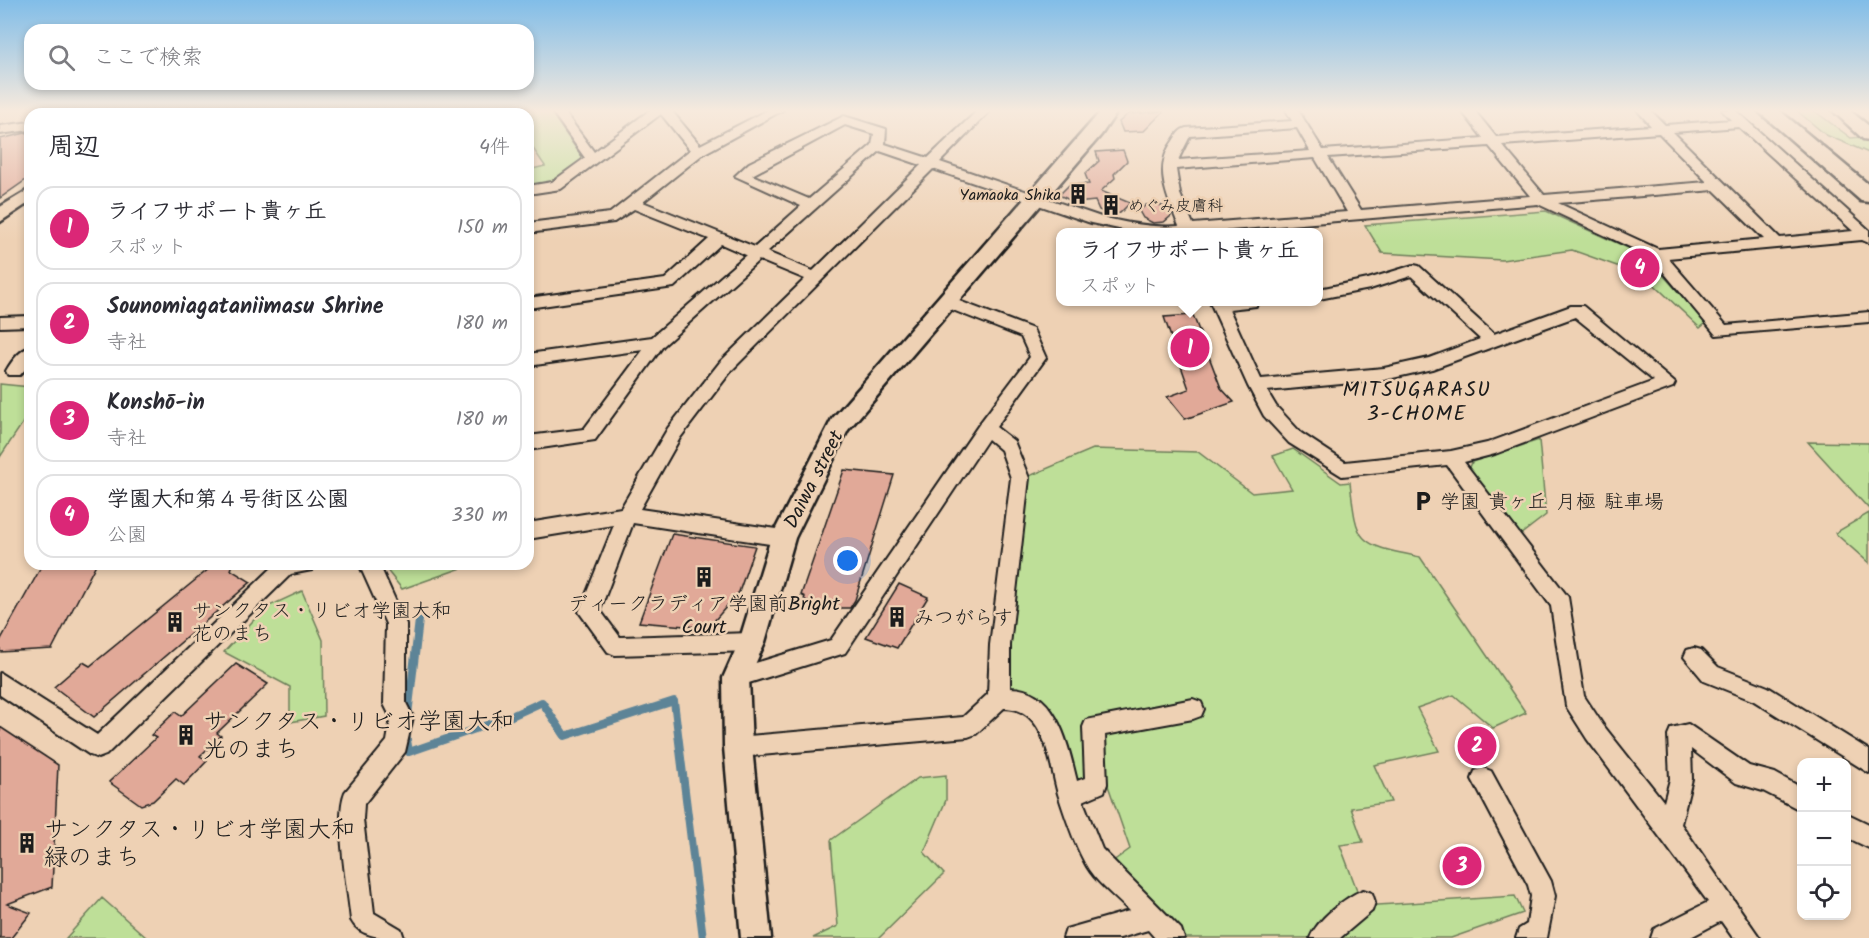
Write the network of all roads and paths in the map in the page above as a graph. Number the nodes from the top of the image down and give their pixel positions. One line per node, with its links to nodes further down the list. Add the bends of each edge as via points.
1 (588, 154): 17 (street)
2 (599, 154): 17 (street)
3 (695, 154): 27 (street)
4 (778, 154): 28 (street, via 742,176)
5 (869, 154): 28 (street)
6 (902, 154): 18 (street)
7 (940, 154): 18 (street)
8 (1074, 154): 24 (street, Daiwa street)
9 (1173, 154): 19 (street)
10 (1319, 154): 11 (street); 19 (street); 30 (street)
11 (1322, 154)
12 (1502, 154): 25 (street)
13 (1687, 154): 21 (street)
14 (1777, 154): 35 (street)
15 (1819, 154): 23 (main road)
16 (1843, 154): 20 (main road)
17 (592, 159): 22 (street, via 556,186)
18 (930, 163): 24 (street); 40 (street)
19 (1169, 165): 33 (street, via 1170,187)
20 (1869, 174)
21 (1718, 185): 25 (street); 37 (street)
22 (534, 188)
23 (1869, 196)
24 (1035, 200): 32 (street); 42 (street, Daiwa street)
25 (1540, 201): 30 (street); 39 (street)
26 (24, 202): 29 (street)
27 (633, 203): 31 (street, via 614,217); 36 (street)
28 (810, 205): 38 (street)
29 (0, 216)
30 (1357, 216): 34 (street)
31 (534, 227)
32 (1136, 228)
33 (1186, 228)
34 (1230, 228)
35 (1867, 236): 37 (street)
36 (718, 239): 38 (street); 43 (street, via 669,283)
37 (1776, 243): 39 (street)
38 (755, 254): 40 (street); 49 (street)
39 (1656, 254): 45 (street, via 1722,331)
40 (817, 278): 57 (street, via 726,366 674,434)
41 (1323, 293): 48 (street, via 1414,270)
42 (946, 301): 54 (street, via 1027,333 1038,358); 59 (street, Daiwa street, via 840,425)
43 (534, 302)
44 (1220, 306): 53 (street)
45 (1869, 317)
46 (0, 321): 47 (street)
47 (24, 321)
48 (1492, 341): 53 (street, via 1432,363 1384,374); 56 (street, via 1577,310 1667,383 1489,449)
49 (657, 342): 50 (street); 55 (street, via 589,435)
50 (534, 359)
51 (24, 360): 52 (street)
52 (14, 371)
53 (1256, 386): 56 (street, via 1270,411 1295,438 1342,469)
54 (986, 428): 64 (street, via 838,647); 66 (street, via 1008,446 1020,478 1000,645)
55 (534, 442)
56 (1451, 458): 73 (street, via 1561,603 1574,699 1594,732)
57 (627, 515): 58 (street); 59 (street); 62 (street, via 589,612 615,646)
58 (534, 530)
59 (783, 538): 62 (street, Daiwa street)
60 (287, 570): 65 (street, via 98,748)
61 (372, 570): 79 (street, via 396,624 395,704 402,717 396,745 353,800 352,819 363,920)
62 (752, 642): 64 (street, Daiwa street)
63 (1694, 657): 69 (street, via 1711,674 1761,693)
64 (736, 678): 68 (street, Daiwa street)
65 (0, 683)
66 (999, 698): 68 (street, via 968,727); 71 (street, via 1021,698 1042,715 1054,735)
67 (1193, 710): 71 (street, via 1094,727 1096,784)
68 (738, 747): 80 (street, Daiwa street)
69 (1869, 762)
70 (1484, 779): 84 (street, via 1539,880 1543,896 1538,931)
71 (1070, 796): 78 (street, via 1094,857)
72 (1797, 797): 73 (street, via 1767,781 1744,775 1683,734 1681,779)
73 (1669, 826): 77 (street)
74 (1851, 827): 75 (street)
75 (1869, 836)
76 (1362, 902): 83 (street)
77 (1724, 907): 85 (street); 86 (street)
78 (1152, 917): 81 (street); 82 (street)
79 (392, 938)
80 (756, 938)
81 (1074, 938)
82 (1173, 938)
83 (1322, 938)
84 (1528, 938)
85 (1663, 938)
86 (1748, 938)

